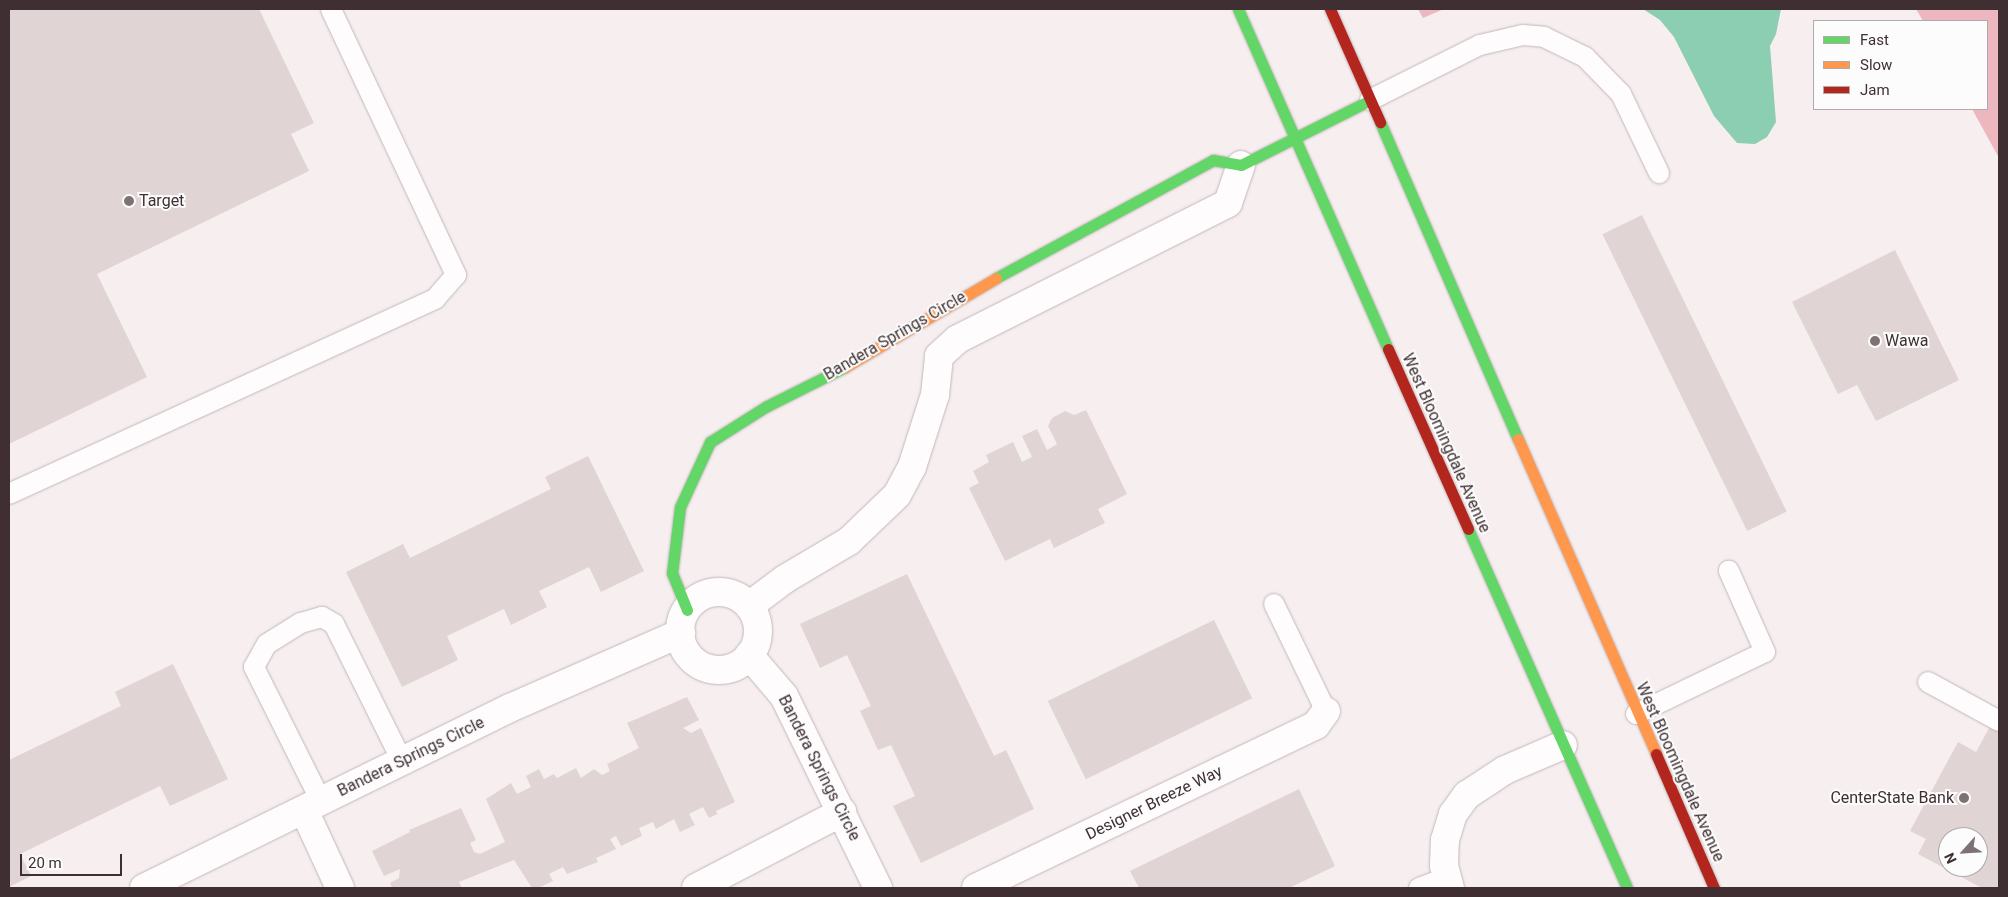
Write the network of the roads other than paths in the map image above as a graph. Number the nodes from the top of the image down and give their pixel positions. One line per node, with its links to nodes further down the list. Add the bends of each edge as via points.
1 (330, 9): 8 (lane, via 456,276 435,299)
2 (1238, 9): 5 (main road, West Bloomingdale Avenue)
3 (1330, 9): 4 (main road, West Bloomingdale Avenue)
4 (1370, 100): 5 (main road); 7 (lane, via 1480,45 1524,35 1544,37 1585,57 1621,94); 16 (main road, West Bloomingdale Avenue)
5 (1295, 138): 6 (main road); 18 (main road, West Bloomingdale Avenue)
6 (1241, 165): 11 (street, Bandera Springs Circle, via 1228,203 1050,291 952,344 939,356 935,395 912,466 897,495 849,542 785,579); 12 (main road, Bandera Springs Circle, via 1213,160 943,307 854,363 766,406 710,442 680,506 672,573)
7 (1658, 173)
8 (9, 494)
9 (1729, 571): 16 (lane, via 1765,652)
10 (1274, 604): 15 (lane)
11 (749, 606): 12 (street, via 731,594 706,594); 13 (street, via 757,619 758,632)
12 (684, 621): 13 (street, via 691,658 702,665 728,669); 19 (street, Bandera Springs Circle)
13 (749, 655): 21 (street, Bandera Springs Circle, via 784,696)
14 (1928, 682): 17 (lane)
15 (1326, 711): 27 (street, Designer Breeze Way, via 1316,725)
16 (1636, 714): 30 (main road, West Bloomingdale Avenue)
17 (1999, 721)
18 (1563, 745): 22 (street, via 1505,770 1467,795 1453,814 1445,840 1444,866); 29 (main road, West Bloomingdale Avenue)
19 (402, 761): 20 (street, Bandera Springs Circle); 20 (lane, via 334,624 322,617 301,623 267,644 254,667)
20 (313, 805): 23 (street, Bandera Springs Circle); 24 (street)
21 (842, 812): 25 (street); 26 (street, Bandera Springs Circle)
22 (1449, 882): 28 (lane)
23 (144, 888)
24 (340, 888)
25 (696, 888)
26 (878, 888)
27 (976, 888)
28 (1419, 888)
29 (1627, 888)
30 (1714, 888)

